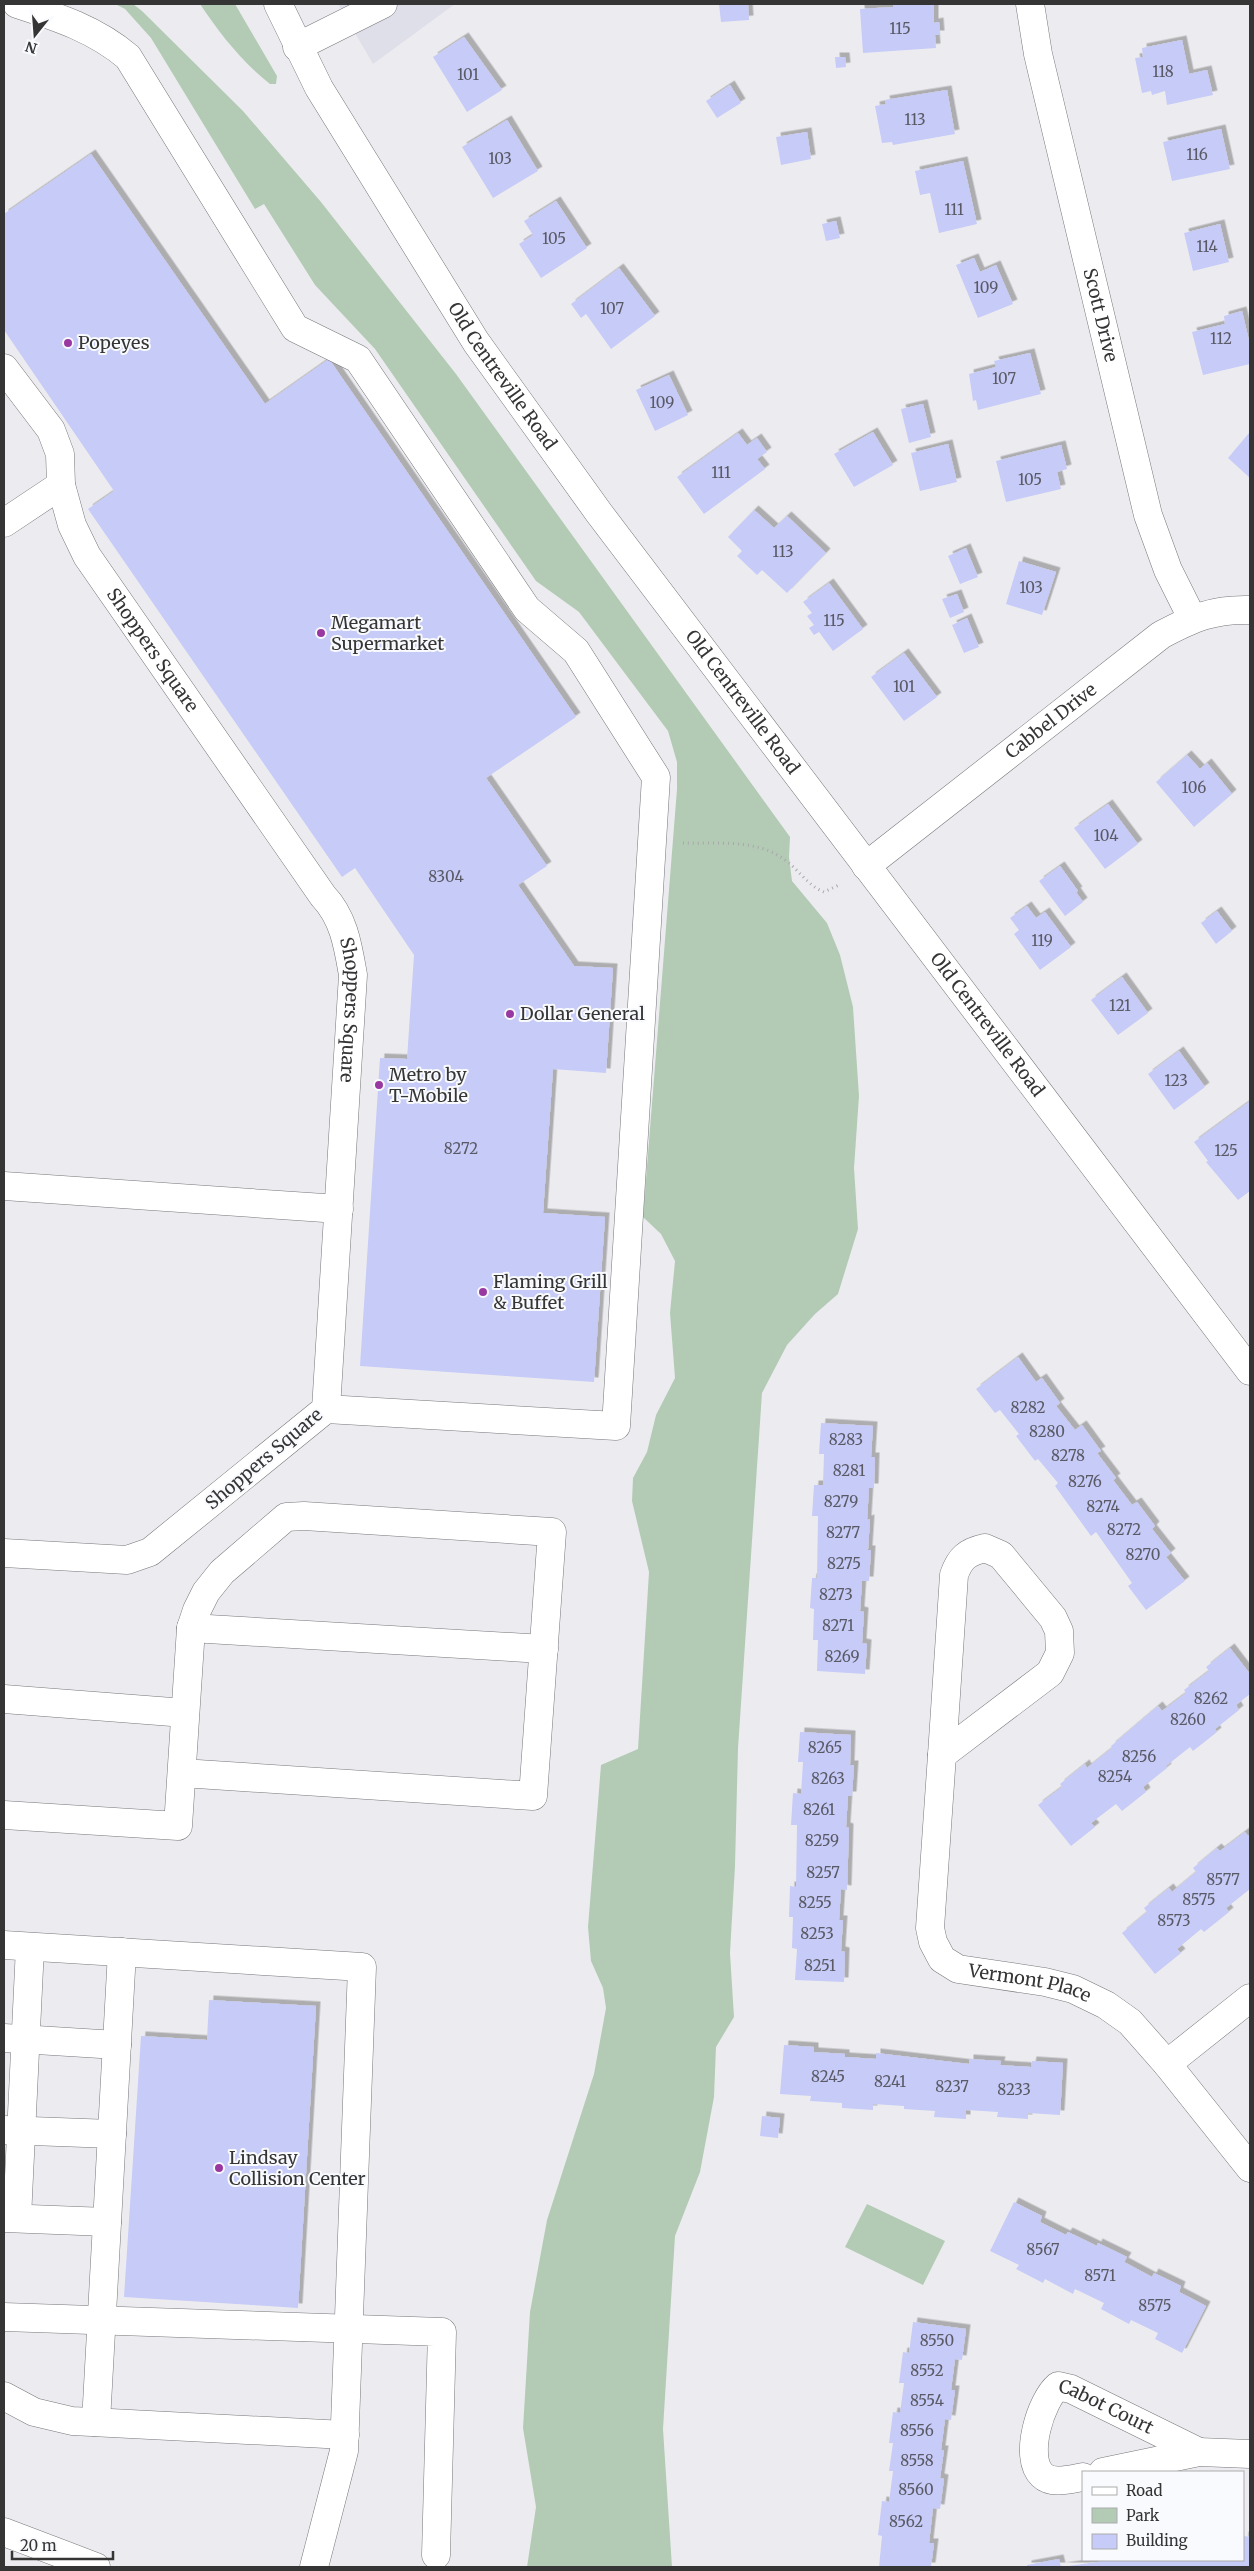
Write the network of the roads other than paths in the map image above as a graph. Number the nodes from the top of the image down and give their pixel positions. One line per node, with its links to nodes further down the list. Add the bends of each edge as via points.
1 (17, 4): 15 (street, via 93,32 110,41 128,57 295,328 358,359 527,609 576,651 656,776 616,1426)
2 (278, 4): 5 (street, Old Centreville Road)
3 (381, 4): 5 (street)
4 (1030, 4): 10 (street, Scott Drive, via 1038,54 1148,515 1168,570)
5 (297, 47): 11 (street, Old Centreville Road, via 379,188 476,342 599,513)
6 (4, 368): 7 (street, Shoppers Square, via 51,430 60,454)
7 (61, 485): 8 (street); 13 (street, Shoppers Square, via 72,525 87,556 334,908 348,940 353,975)
8 (4, 523)
9 (1250, 610): 10 (street, Cabbel Drive, via 1225,610)
10 (1192, 618): 11 (street, Cabbel Drive, via 1161,636)
11 (866, 866): 14 (street, Old Centreville Road)
12 (4, 1186): 13 (street)
13 (339, 1209): 15 (street, Shoppers Square)
14 (1250, 1371)
15 (326, 1409): 16 (street, Shoppers Square, via 150,1552 127,1560)
16 (4, 1553)
17 (191, 1628): 18 (street); 18 (street, via 206,1592 222,1572 286,1517 304,1516 552,1532); 20 (street)
18 (544, 1649): 22 (street, via 533,1796)
19 (4, 1699): 20 (street)
20 (185, 1713): 22 (street)
21 (942, 1754): 21 (street, Vermont Place, via 954,1575 958,1561 970,1552 984,1548 1001,1555 1053,1618 1059,1631 1060,1653 1050,1673); 30 (street, Vermont Place, via 930,1928 932,1942 942,1959 958,1969 1073,1989 1106,2005 1130,2022)
22 (182, 1773): 23 (street, via 178,1826)
23 (4, 1815)
24 (4, 1945): 25 (street)
25 (30, 1947): 26 (street); 28 (street)
26 (122, 1952): 29 (street); 38 (street, via 362,1967)
27 (1250, 1998): 30 (street)
28 (15, 2038): 29 (street); 31 (street)
29 (117, 2045): 32 (street)
30 (1167, 2064): 33 (street, Vermont Place)
31 (13, 2130): 32 (street); 34 (street)
32 (112, 2134): 35 (street)
33 (1250, 2168)
34 (10, 2218): 35 (street)
35 (107, 2222): 37 (street)
36 (4, 2317): 37 (street)
37 (102, 2320): 38 (street); 40 (street)
38 (348, 2328): 41 (street); 47 (street, via 442,2332)
39 (4, 2396): 40 (street, via 50,2418)
40 (96, 2422): 41 (street)
41 (345, 2435): 49 (street, via 344,2451)
42 (1200, 2452): 43 (street, Cabot Court); 44 (street, Cabot Court); 45 (street, Cabot Court, via 1071,2389 1058,2386 1050,2392 1037,2424 1034,2463 1042,2475 1051,2480)
43 (1250, 2454)
44 (1108, 2471)
45 (1082, 2477)
46 (4, 2532): 48 (street)
47 (436, 2555)
48 (96, 2567)
49 (314, 2567)

